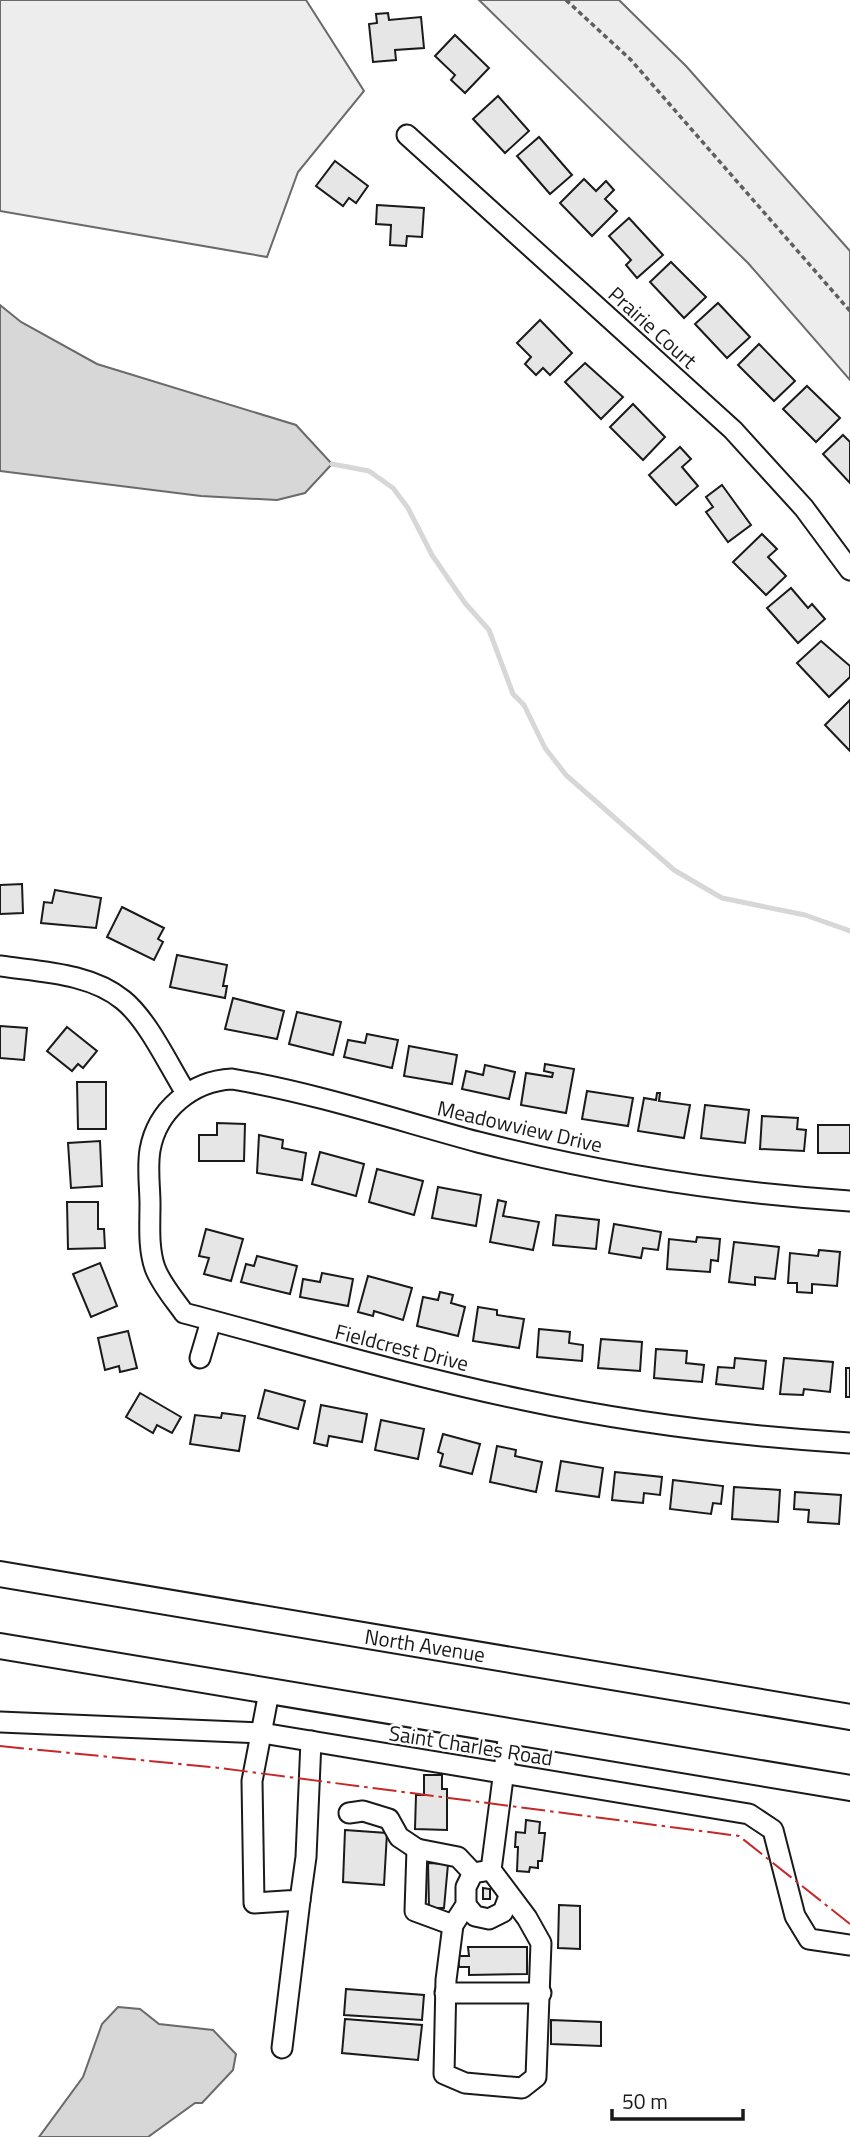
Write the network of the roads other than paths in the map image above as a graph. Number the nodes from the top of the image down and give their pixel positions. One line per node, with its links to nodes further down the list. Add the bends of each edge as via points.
1 (407, 135): 2 (street, Prairie Court, via 733,430 804,508)
2 (850, 570)
3 (0, 966): 4 (street, via 87,981 124,1000)
4 (186, 1093): 5 (street, Meadowview Drive, via 218,1079 232,1079 608,1171); 6 (street, Fieldcrest Drive, via 168,1109 153,1136 149,1154 150,1245 159,1278 184,1313)
5 (850, 1201)
6 (211, 1321): 7 (street); 8 (street, Fieldcrest Drive, via 433,1379 581,1411 730,1433)
7 (200, 1358)
8 (850, 1443)
9 (0, 1574): 12 (main road, North Avenue)
10 (0, 1646): 11 (main road)
11 (269, 1692): 14 (main road); 15 (street)
12 (850, 1717)
13 (0, 1722): 15 (street, Saint Charles Road)
14 (509, 1732): 17 (street); 18 (main road)
15 (262, 1733): 16 (street, Saint Charles Road); 23 (street, via 252,1781 254,1903)
16 (312, 1741): 17 (street, Saint Charles Road); 23 (street)
17 (503, 1773): 21 (street); 26 (street, Saint Charles Road, via 749,1814 773,1830 795,1916 810,1939)
18 (850, 1788)
19 (349, 1813): 20 (street, via 363,1811 389,1819 400,1837)
20 (417, 1849): 21 (street, via 458,1857); 25 (street, via 415,1911)
21 (482, 1872): 22 (street); 24 (street, via 466,1887)
22 (509, 1896): 24 (street, via 503,1912 489,1919 475,1916); 28 (street, via 541,1943)
23 (300, 1900): 29 (street)
24 (466, 1905): 25 (street)
25 (453, 1925): 27 (street)
26 (850, 1945)
27 (446, 1993): 28 (street); 28 (street, via 443,2074 465,2083 522,2088 536,2077)
28 (541, 1993)
29 (282, 2048)

